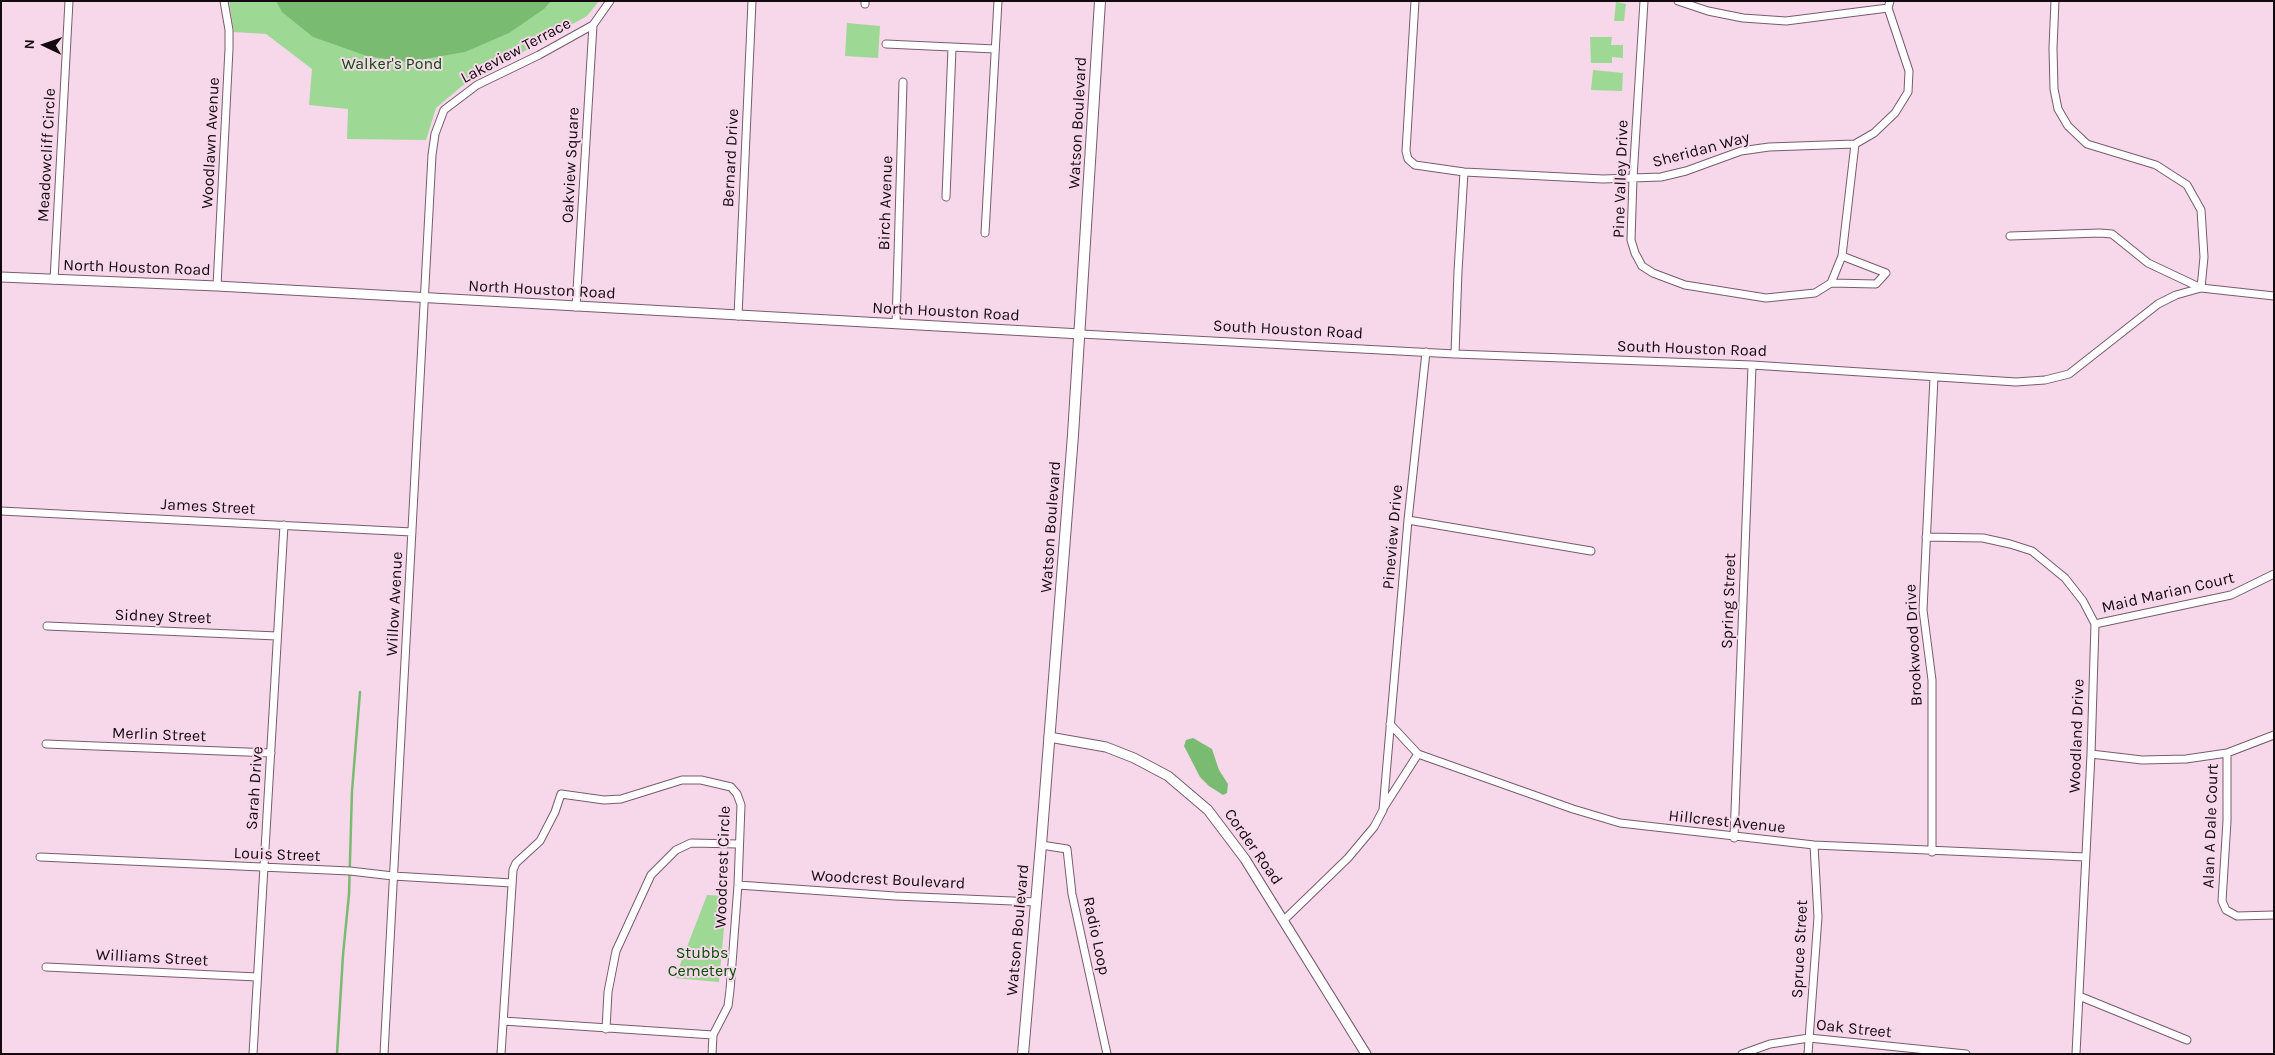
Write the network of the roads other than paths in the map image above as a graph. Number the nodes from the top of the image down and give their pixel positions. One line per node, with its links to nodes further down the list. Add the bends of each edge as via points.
1 (69, 1): 26 (street, Meadowcliff Circle)
2 (224, 1): 28 (street, Woodlawn Avenue, via 229,39)
3 (610, 1): 12 (street, Lakeview Terrace)
4 (752, 1): 33 (street, Bernard Drive)
5 (998, 1): 15 (street)
6 (1100, 1): 35 (main road, Watson Boulevard)
7 (1415, 1): 19 (street, Sheridan Way, via 1408,159 1415,165)
8 (1644, 1): 20 (street, Pine Valley Drive)
9 (1678, 1): 11 (street, via 1743,18 1786,21)
10 (2054, 1): 29 (street, via 2054,89 2058,109 2068,126 2087,144 2156,166 2187,185 2202,217 2204,257)
11 (1889, 4): 17 (street, via 1909,71 1908,92 1896,113 1874,134)
12 (593, 25): 18 (street, Lakeview Terrace, via 477,84 444,110 435,134); 32 (street, Oakview Square)
13 (886, 44): 14 (street)
14 (952, 48): 15 (street); 21 (street)
15 (995, 49): 22 (street)
16 (903, 82): 34 (street, Birch Avenue)
17 (1855, 144): 20 (street, Sheridan Way, via 1769,146 1741,151 1661,177); 24 (street)
18 (432, 155): 31 (street, Willow Avenue)
19 (1464, 172): 20 (street, Sheridan Way); 37 (street)
20 (1633, 178): 27 (street, Pine Valley Drive, via 1631,240 1642,266 1653,273 1685,285 1766,298 1815,294)
21 (946, 197)
22 (985, 233)
23 (2010, 236): 29 (street, via 2112,234 2148,263)
24 (1842, 256): 27 (street); 27 (street, via 1886,274 1876,284)
25 (1, 276): 26 (street, North Houston Road)
26 (54, 280): 28 (street, North Houston Road)
27 (1831, 284)
28 (217, 286): 31 (street, North Houston Road)
29 (2201, 288): 30 (street, South Houston Road); 39 (street, South Houston Road, via 2158,304 2069,374 2016,382)
30 (2274, 296)
31 (424, 299): 32 (street, North Houston Road); 43 (street, Willow Avenue)
32 (576, 307): 33 (street, North Houston Road)
33 (738, 316): 34 (street, North Houston Road)
34 (896, 324): 35 (street, North Houston Road)
35 (1080, 334): 36 (street, South Houston Road); 52 (main road, Watson Boulevard)
36 (1426, 352): 37 (street, South Houston Road); 41 (street, Pineview Drive)
37 (1455, 354): 38 (street, South Houston Road)
38 (1752, 365): 39 (street, South Houston Road); 59 (street, Spring Street)
39 (1934, 377): 44 (street, Brookwood Drive)
40 (1, 511): 42 (street, James Street)
41 (1408, 520): 45 (street); 50 (street, Pineview Drive)
42 (284, 525): 43 (street, James Street); 49 (street, Sarah Drive)
43 (412, 532): 67 (street, Willow Avenue)
44 (1926, 537): 47 (street, Woodland Drive, via 1982,538 2032,551 2065,578 2083,600); 63 (street, Brookwood Drive, via 1923,610 1932,680)
45 (1591, 551)
46 (2274, 574): 47 (street, Maid Marian Court, via 2231,596)
47 (2095, 624): 57 (street, Woodland Drive)
48 (46, 626): 49 (street, Sidney Street)
49 (278, 636): 54 (street, Sarah Drive)
50 (1390, 724): 56 (street, Hillcrest Avenue); 58 (street, Pineview Drive)
51 (2274, 735): 55 (street)
52 (1049, 738): 61 (main road, Watson Boulevard); 72 (street, Corder Road, via 1122,753 1157,770 1189,792 1221,824)
53 (46, 744): 54 (street, Merlin Street)
54 (271, 753): 66 (street, Sarah Drive)
55 (2227, 753): 57 (street, via 2186,759 2142,760); 71 (street, Alan A Dale Court, via 2222,901 2226,910 2238,916)
56 (1418, 754): 58 (street); 59 (street, Hillcrest Avenue, via 1620,823)
57 (2091, 754): 65 (street, Woodland Drive)
58 (1383, 810): 72 (street, via 1374,827 1348,858)
59 (1734, 838): 62 (street, Hillcrest Avenue)
60 (738, 844): 68 (street, Woodcrest Circle, via 741,805 731,787 701,780 682,780 621,799 562,794 540,841 516,863); 69 (street, Woodcrest Circle); 77 (street, via 691,844 676,850 652,875 616,950 608,992)
61 (1041, 844): 70 (main road, Watson Boulevard); 86 (street, Radio Loop, via 1067,849 1072,894)
62 (1814, 845): 63 (street, Hillcrest Avenue); 79 (street, Spruce Street, via 1818,917)
63 (1932, 852): 65 (street, Hillcrest Avenue)
64 (40, 857): 66 (street, Louis Street)
65 (2085, 857): 75 (street, Woodland Drive)
66 (263, 868): 67 (street, Louis Street); 74 (street, Sarah Drive)
67 (393, 876): 68 (street, Louis Street); 82 (street, Willow Avenue)
68 (512, 883): 76 (street, Woodcrest Circle)
69 (738, 885): 70 (street, Woodcrest Boulevard); 78 (street, Woodcrest Circle, via 728,1006)
70 (1036, 902): 85 (main road, Watson Boulevard)
71 (2274, 915)
72 (1284, 920): 87 (street, Corder Road)
73 (46, 967): 74 (street, Williams Street)
74 (257, 977): 81 (street, Sarah Drive)
75 (2079, 996): 80 (street); 91 (street, Woodland Drive)
76 (503, 1022): 77 (street); 83 (street, Woodcrest Circle)
77 (606, 1029): 78 (street)
78 (712, 1035): 84 (street)
79 (1809, 1038): 88 (street, Oak Street, via 1770,1044); 89 (street, Spruce Street); 90 (street, Oak Street)
80 (2187, 1040)
81 (253, 1054)
82 (384, 1054)
83 (501, 1054)
84 (712, 1054)
85 (1023, 1054)
86 (1107, 1054)
87 (1366, 1054)
88 (1742, 1054)
89 (1808, 1054)
90 (1966, 1054)
91 (2076, 1054)

